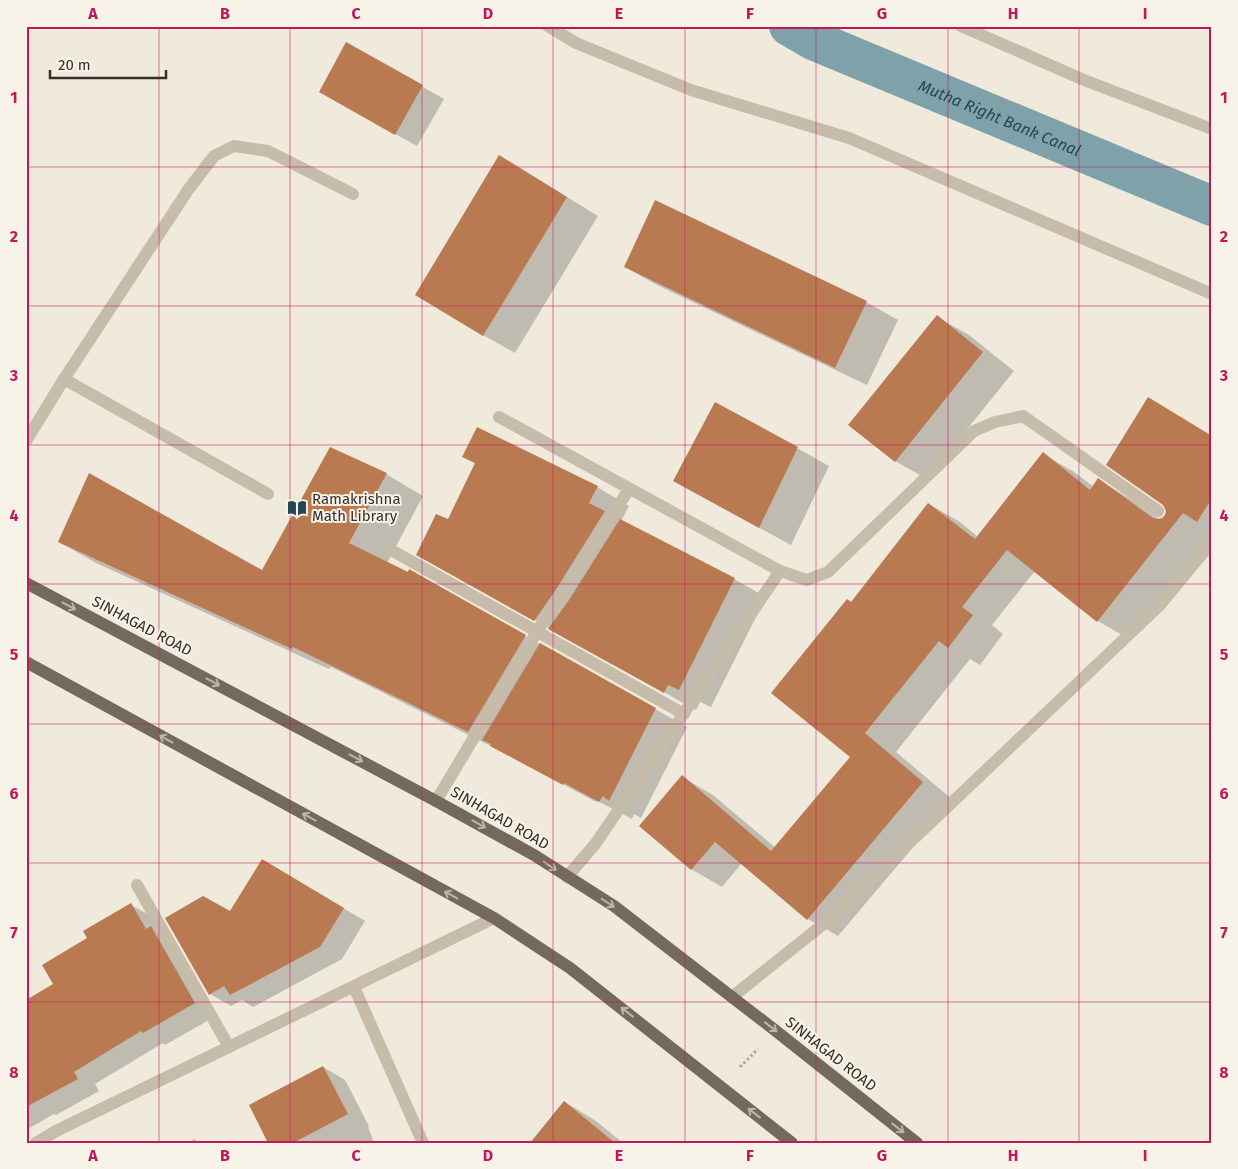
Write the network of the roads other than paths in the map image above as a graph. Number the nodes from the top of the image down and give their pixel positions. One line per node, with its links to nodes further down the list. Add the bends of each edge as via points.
1 (548, 26): 5 (street, via 576,43 691,90 850,138)
2 (961, 26): 3 (street, via 1084,80)
3 (1212, 129)
4 (353, 194): 6 (street, via 268,151 234,146 214,156 188,190)
5 (1212, 294)
6 (64, 379): 8 (street); 10 (street)
7 (499, 418): 9 (street)
8 (26, 441)
9 (629, 489): 14 (street); 16 (street)
10 (268, 494)
11 (1158, 511): 14 (street, via 1023,416 974,431 828,572 806,580)
12 (1212, 542): 24 (street, via 1160,605 826,922)
13 (391, 550): 16 (street)
14 (780, 571): 18 (street)
15 (26, 583): 19 (main road, SINHAGAD ROAD, one-way to 19)
16 (537, 632): 18 (street); 19 (street)
17 (26, 662): 22 (main road, one-way to 17)
18 (684, 714): 20 (street, via 596,843)
19 (436, 801): 20 (main road, SINHAGAD ROAD, one-way to 20)
20 (567, 877): 24 (main road, SINHAGAD ROAD, one-way to 24, via 614,906)
21 (137, 885): 25 (street)
22 (494, 918): 23 (street); 29 (main road, one-way to 22, via 570,968)
23 (354, 986): 25 (street); 28 (street)
24 (732, 997): 30 (main road, SINHAGAD ROAD, one-way to 30)
25 (229, 1047): 26 (street)
26 (59, 1137): 27 (street)
27 (36, 1143)
28 (423, 1143)
29 (792, 1143)
30 (917, 1143)

